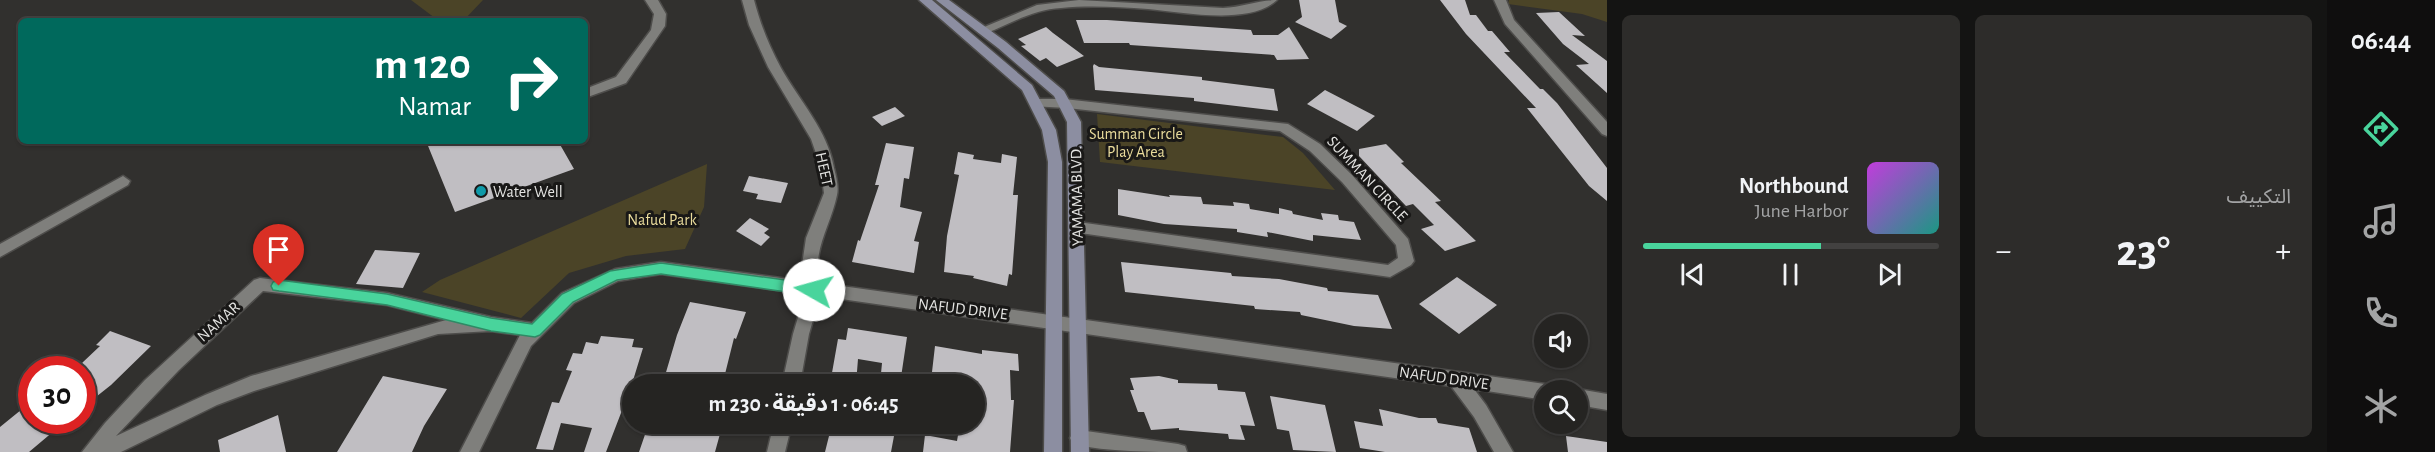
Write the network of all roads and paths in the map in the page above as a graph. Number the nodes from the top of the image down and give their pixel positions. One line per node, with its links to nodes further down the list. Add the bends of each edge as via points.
1 (651, 0): 10 (street, via 660,14 657,30 621,80)
2 (748, 0): 17 (street, HEET, via 774,66 818,139 827,165 831,193 814,238 809,272)
3 (925, 0): 11 (main road, YAMAMA BLVD., via 1027,88)
4 (942, 0): 9 (main road, YAMAMA BLVD.)
5 (1271, 0): 8 (street, via 1234,11)
6 (1500, 0): 13 (street, via 1509,21)
7 (1061, 2): 8 (street); 9 (street)
8 (1108, 2)
9 (983, 30): 12 (main road, YAMAMA BLVD., via 1059,94)
10 (588, 93)
11 (1036, 103): 12 (street); 18 (main road, YAMAMA BLVD., via 1049,130 1055,162)
12 (1064, 104): 15 (main road, YAMAMA BLVD., via 1074,122); 15 (street, SUMMAN CIRCLE, via 1283,127 1299,134 1316,147 1403,243 1406,261 1390,271)
13 (1607, 131)
14 (123, 181): 16 (street)
15 (1078, 228): 20 (main road, YAMAMA BLVD.)
16 (0, 251)
17 (814, 290): 18 (street, NAFUD DRIVE); 21 (street, NAFUD DRIVE, via 661,268 615,275 568,298); 22 (street, HEET)
18 (1054, 320): 20 (street, NAFUD DRIVE); 33 (main road, YAMAMA BLVD.)
19 (491, 324): 21 (street, NAMAR); 29 (street, NAMAR, via 387,299 260,284 136,400); 30 (street, NAMAR, via 438,327 261,380)
20 (1078, 324): 23 (street, NAFUD DRIVE); 28 (main road, YAMAMA BLVD.)
21 (536, 331): 31 (street, NAFUD DRIVE, via 525,341)
22 (793, 374)
23 (1456, 379): 24 (street, NAFUD DRIVE); 35 (street)
24 (1534, 390)
25 (1588, 399): 26 (street)
26 (1607, 402)
27 (780, 434): 32 (street)
28 (1079, 445): 34 (street)
29 (92, 452)
30 (102, 452)
31 (469, 452)
32 (776, 452)
33 (1053, 452)
34 (1178, 452)
35 (1504, 452)

